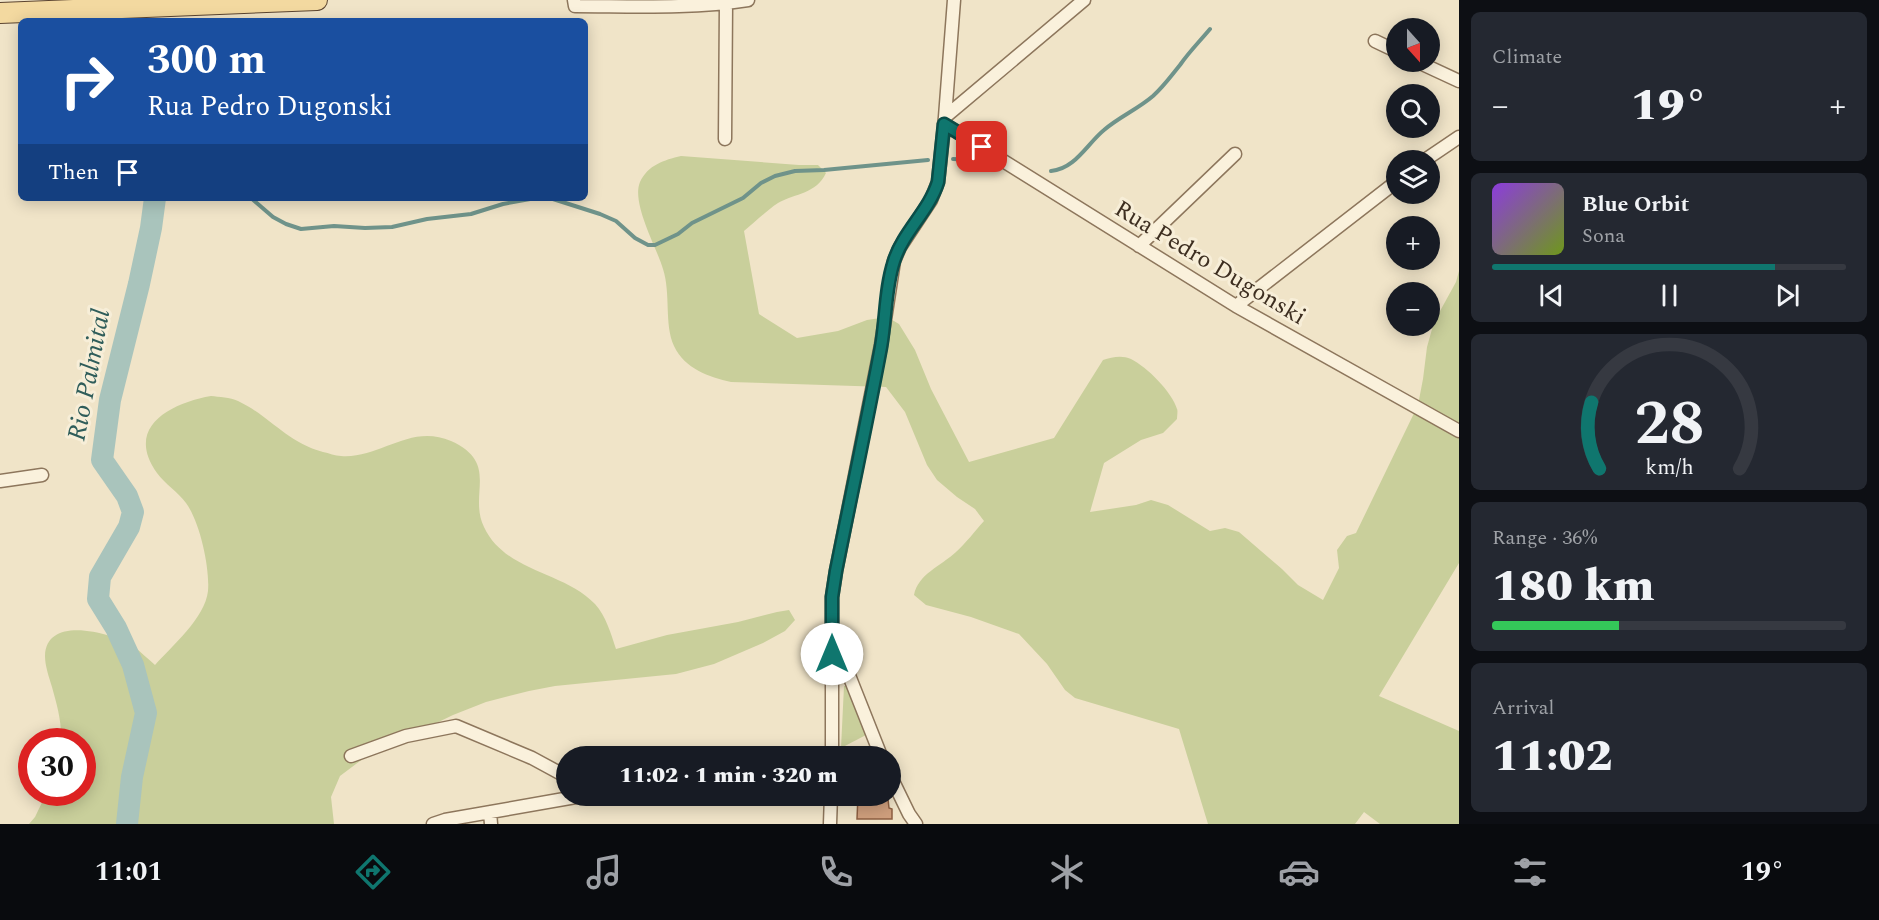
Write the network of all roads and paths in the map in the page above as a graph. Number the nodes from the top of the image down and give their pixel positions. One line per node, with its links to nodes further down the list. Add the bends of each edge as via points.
1 (317, 0): 7 (main road)
2 (574, 0): 6 (street, via 575,6)
3 (748, 0): 6 (street)
4 (954, 0): 13 (street)
5 (1084, 0): 13 (street)
6 (726, 3): 15 (street)
7 (61, 5): 8 (main road)
8 (0, 14)
9 (1375, 41): 10 (street)
10 (1386, 46)
11 (1440, 72): 12 (street)
12 (1459, 81)
13 (945, 120): 19 (street, Rua Pedro Dugonski); 24 (street, via 938,182 932,200 894,261 836,571)
14 (1459, 137): 16 (street)
15 (725, 139)
16 (1440, 150)
17 (1235, 154): 19 (street)
18 (1386, 190): 20 (street)
19 (1139, 246): 20 (street, Rua Pedro Dugonski)
20 (1236, 306): 21 (street, Rua Pedro Dugonski)
21 (1459, 431)
22 (42, 475): 23 (street)
23 (0, 481)
24 (832, 634): 25 (street); 26 (street)
25 (832, 746)
26 (877, 746)
27 (351, 756): 28 (street, via 406,736 456,726)
28 (556, 771)
29 (901, 798): 35 (street)
30 (556, 802): 32 (street)
31 (831, 806): 34 (street)
32 (490, 818): 33 (street)
33 (432, 824)
34 (830, 824)
35 (916, 824)

